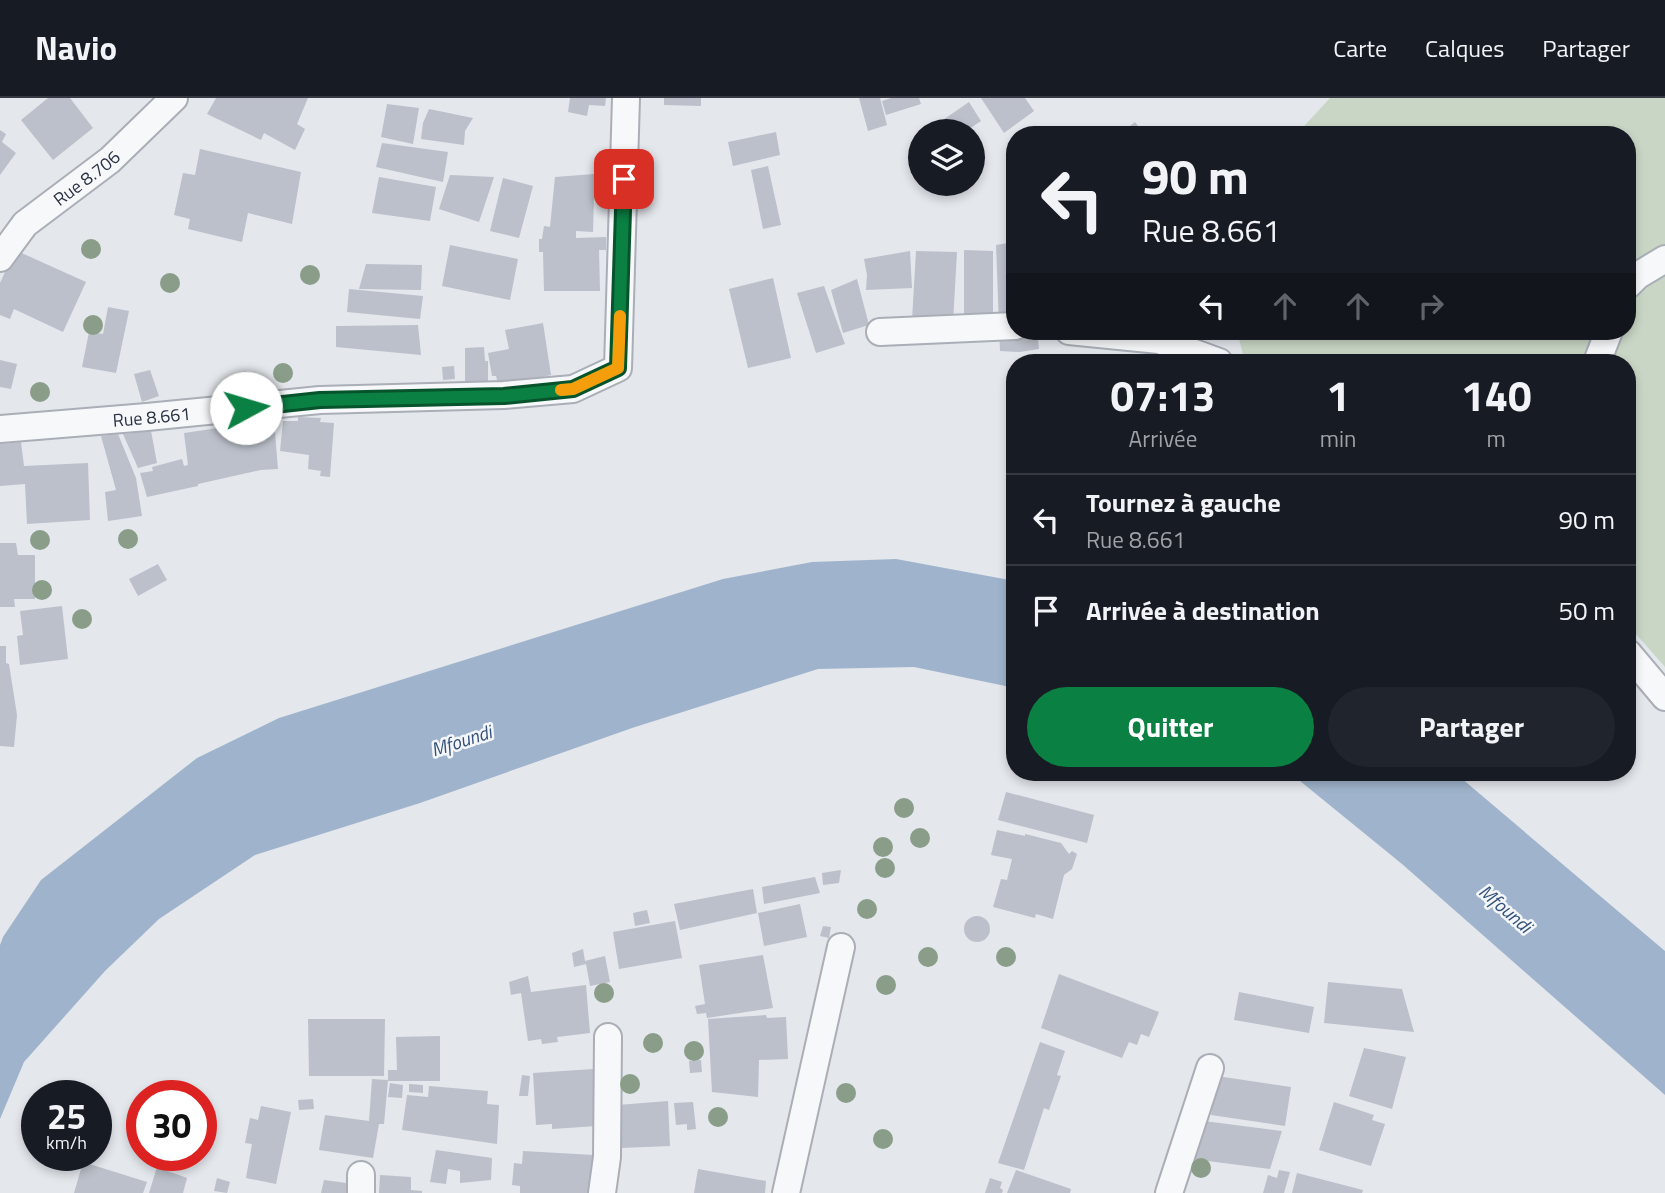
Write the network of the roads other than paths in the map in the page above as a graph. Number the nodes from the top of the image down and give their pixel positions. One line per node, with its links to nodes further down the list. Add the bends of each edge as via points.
1 (174, 98): 3 (street, Rue 8.706, via 110,160 25,224)
2 (626, 98): 10 (street, Rue 8.661, via 618,368 573,389 504,396 320,400)
3 (0, 258)
4 (1665, 259): 5 (street)
5 (1636, 277)
6 (1006, 326): 7 (street)
7 (880, 332)
8 (1159, 340): 9 (street)
9 (1197, 354)
10 (0, 429)
11 (1636, 663): 12 (street)
12 (1665, 697)
13 (841, 947): 17 (street)
14 (608, 1037): 16 (street, via 607,1157)
15 (1210, 1068): 18 (street)
16 (601, 1193)
17 (786, 1193)
18 (1169, 1193)

